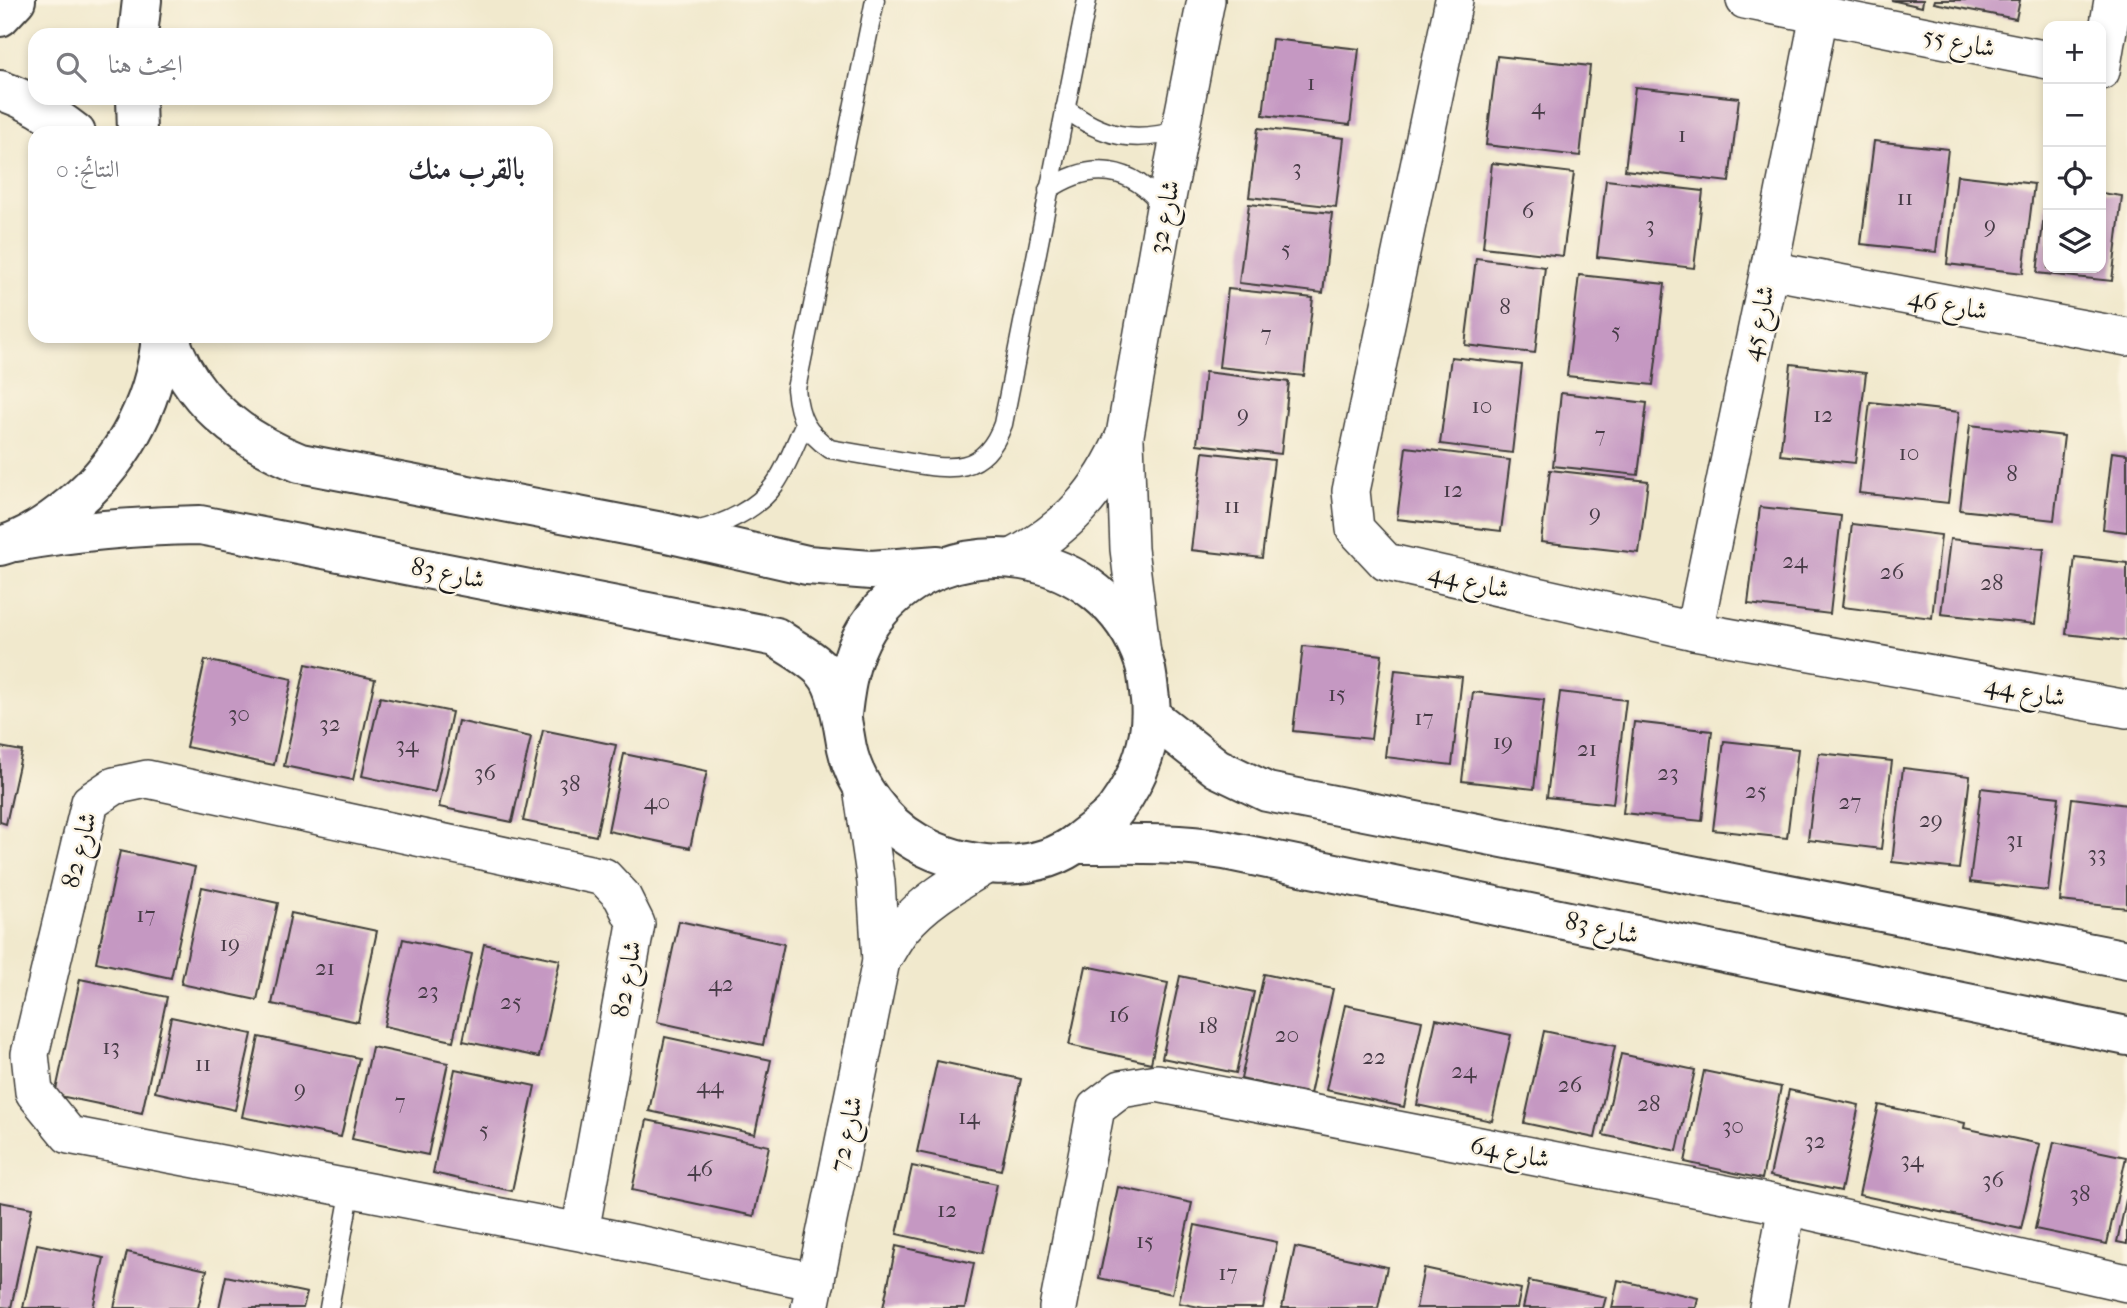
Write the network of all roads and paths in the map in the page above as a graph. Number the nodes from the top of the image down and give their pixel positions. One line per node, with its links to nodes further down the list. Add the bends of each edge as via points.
1 (16, 0): 10 (street)
2 (142, 0): 11 (street)
3 (875, 0): 30 (lane, via 796,390)
4 (1087, 0): 20 (lane)
5 (1206, 0): 23 (street, شارع 32)
6 (1454, 0): 36 (street, شارع 44, via 1351,491 1355,529 1386,562)
7 (1745, 0): 9 (street, شارع 55)
8 (2113, 0): 12 (street)
9 (1819, 15): 13 (street, شارع 55); 26 (street, شارع 45)
10 (0, 17)
11 (139, 28)
12 (2106, 41)
13 (2043, 59)
14 (2106, 72): 15 (street)
15 (2127, 76)
16 (0, 90): 17 (street)
17 (28, 101)
18 (35, 105): 21 (street)
19 (136, 105): 22 (street)
20 (1065, 108): 23 (lane, via 1092,127 1126,137); 24 (lane)
21 (67, 126)
22 (137, 126)
23 (1181, 130): 25 (street, شارع 32)
24 (1048, 190): 25 (lane, via 1063,179 1101,170 1138,181); 30 (lane, via 1003,424 992,446 972,462 947,469 830,449)
25 (1165, 208): 31 (street, شارع 32)
26 (1769, 270): 27 (street, شارع 46); 36 (street, شارع 45)
27 (2127, 337)
28 (160, 343): 33 (street, via 149,397 133,434 110,467 83,497)
29 (172, 343): 32 (street, via 185,373 222,418 263,447 300,463)
30 (804, 425): 32 (lane, via 774,486 752,506 726,522 697,531)
31 (1125, 435): 34 (street, شارع 32, via 1089,499 1054,533); 37 (street, شارع 32, via 1129,549)
32 (667, 533): 35 (street, via 839,569)
33 (8, 544): 39 (street, شارع 83, via 88,530 200,524 776,637 825,673)
34 (1012, 558): 35 (street); 37 (street, via 1046,565 1078,580 1106,601)
35 (957, 562): 39 (street, via 897,594 874,618 856,648)
36 (1694, 631): 38 (street, شارع 44)
37 (1143, 659): 40 (street)
38 (2127, 709)
39 (842, 713): 41 (street, via 848,751)
40 (1152, 717): 42 (street, via 1141,766 1115,811); 44 (street, via 1217,768 1267,792)
41 (862, 787): 43 (street, via 885,817 914,841 949,858); 45 (street, شارع 72)
42 (1075, 844): 43 (street, via 1047,857); 46 (street, شارع 83, via 1188,844 1224,850)
43 (986, 865): 45 (street, شارع 72, via 925,905 902,928)
44 (2127, 960)
45 (881, 961): 51 (street, شارع 72)
46 (2127, 1036)
47 (351, 1188): 49 (street, شارع 82); 49 (street, شارع 82, via 69,1135 34,1093 30,1054 90,802 114,786 147,779 604,877 622,896 636,924); 52 (lane)
48 (1787, 1206): 50 (street, شارع 64); 53 (street, شارع 64, via 1157,1083 1121,1089 1096,1108); 54 (street)
49 (580, 1232): 51 (street, شارع 82)
50 (2127, 1283)
51 (813, 1295)
52 (329, 1308)
53 (1058, 1308)
54 (1768, 1308)

